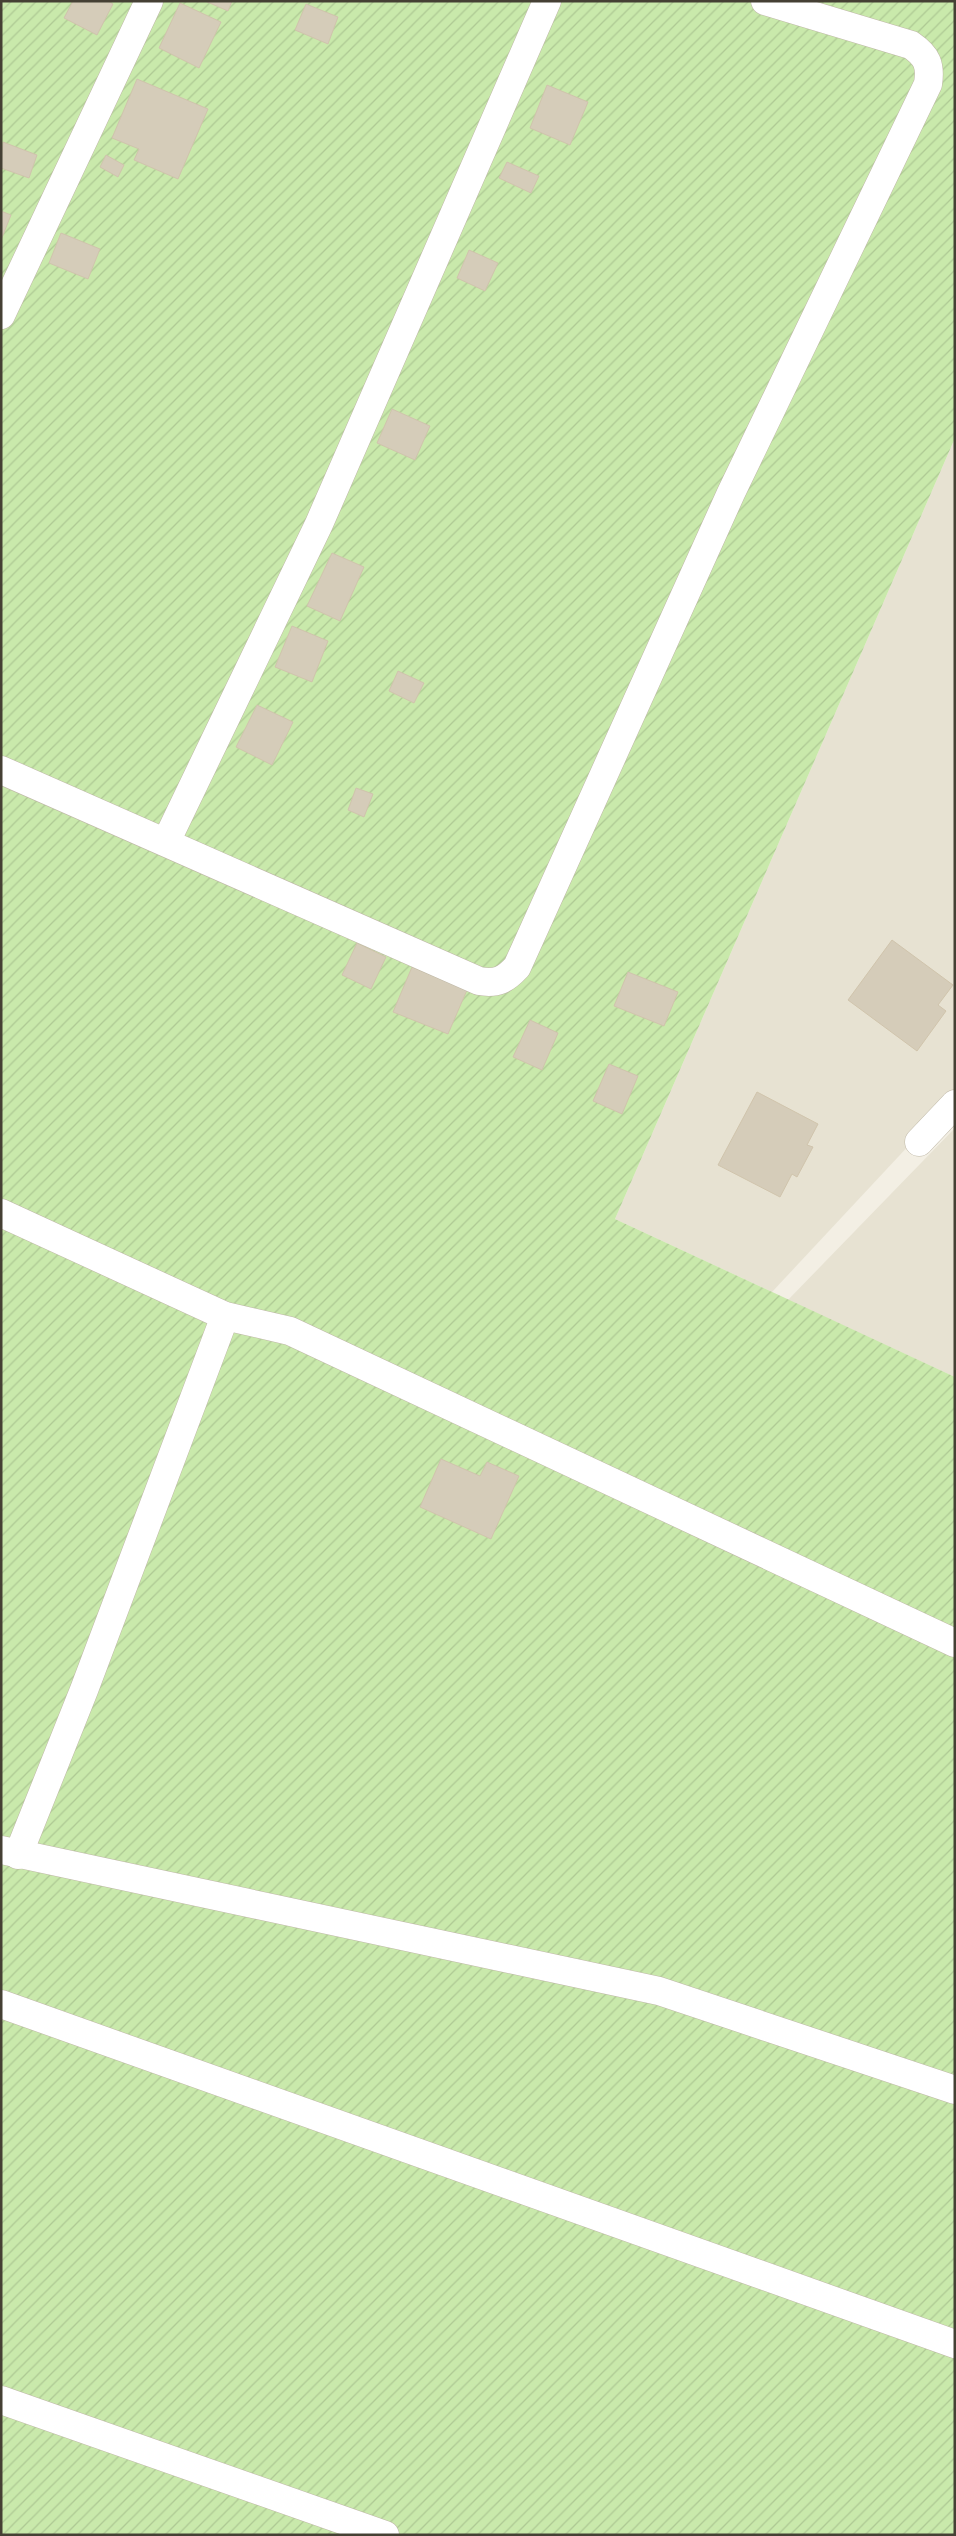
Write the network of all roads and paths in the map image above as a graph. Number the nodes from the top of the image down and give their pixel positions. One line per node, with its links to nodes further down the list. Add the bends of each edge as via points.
1 (149, 1): 4 (street)
2 (547, 1): 6 (street, via 319,524)
3 (765, 1): 6 (street, via 911,45 924,54 931,68 928,84 731,494 517,967 507,978 494,983 479,981)
4 (1, 315)
5 (1, 770): 6 (street)
6 (166, 842)
7 (955, 1104): 8 (street)
8 (919, 1142)
9 (1, 1213): 10 (street)
10 (225, 1316): 11 (street, via 290,1331); 12 (street, via 84,1690)
11 (955, 1643)
12 (10, 1852): 14 (street, via 659,1991)
13 (1, 2004): 15 (street)
14 (955, 2090)
15 (955, 2344)
16 (1, 2400): 17 (street)
17 (385, 2535)

